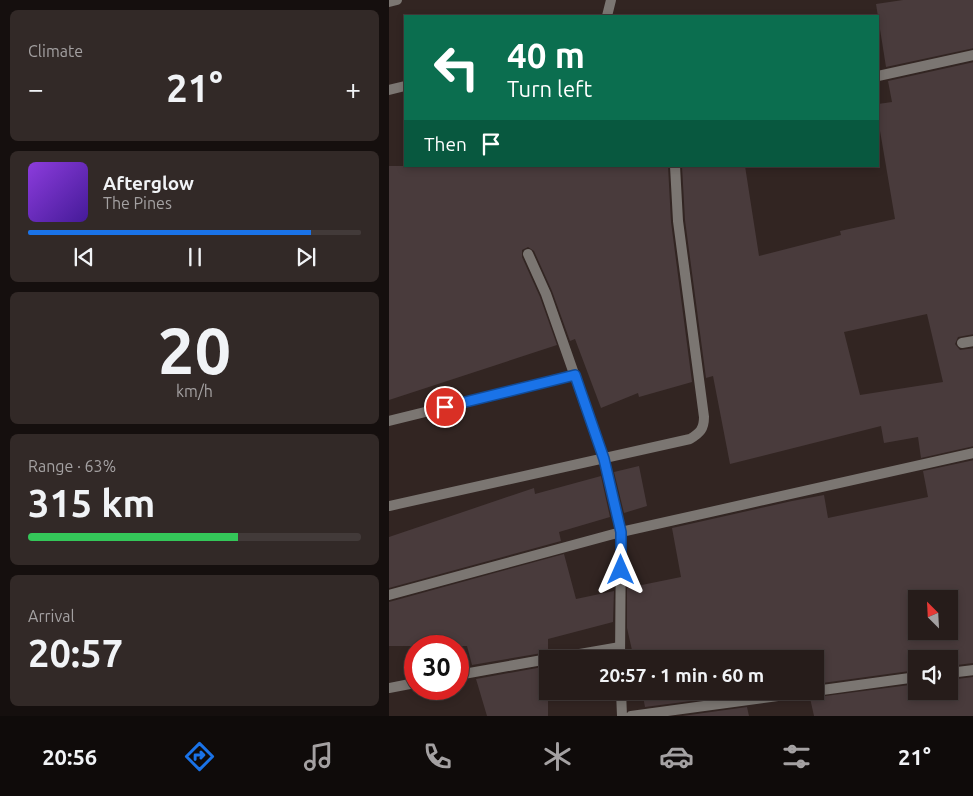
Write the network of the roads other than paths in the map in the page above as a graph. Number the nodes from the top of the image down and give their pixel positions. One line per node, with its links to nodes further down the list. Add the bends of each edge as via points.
1 (397, 0): 3 (street)
2 (611, 0): 4 (street)
3 (389, 2)
4 (607, 15)
5 (973, 54): 6 (street)
6 (879, 76)
7 (404, 86): 8 (street)
8 (389, 90)
9 (675, 167): 16 (street, via 677,221 704,425 700,434 690,438)
10 (527, 254): 13 (street, via 546,294)
11 (973, 341): 12 (street)
12 (963, 343)
13 (575, 375): 14 (street); 16 (street)
14 (389, 421)
15 (973, 453): 18 (street)
16 (604, 459): 17 (street); 18 (street)
17 (389, 506)
18 (621, 532): 19 (street); 20 (street)
19 (389, 594)
20 (620, 646): 21 (street); 22 (street)
21 (598, 650)
22 (620, 650)
23 (539, 661): 26 (street)
24 (973, 670): 25 (street)
25 (958, 672)
26 (469, 674)
27 (908, 679): 30 (street)
28 (404, 685): 29 (street)
29 (389, 688)
30 (824, 690)
31 (621, 700): 33 (street)
32 (749, 700): 34 (street)
33 (622, 716)
34 (631, 716)

